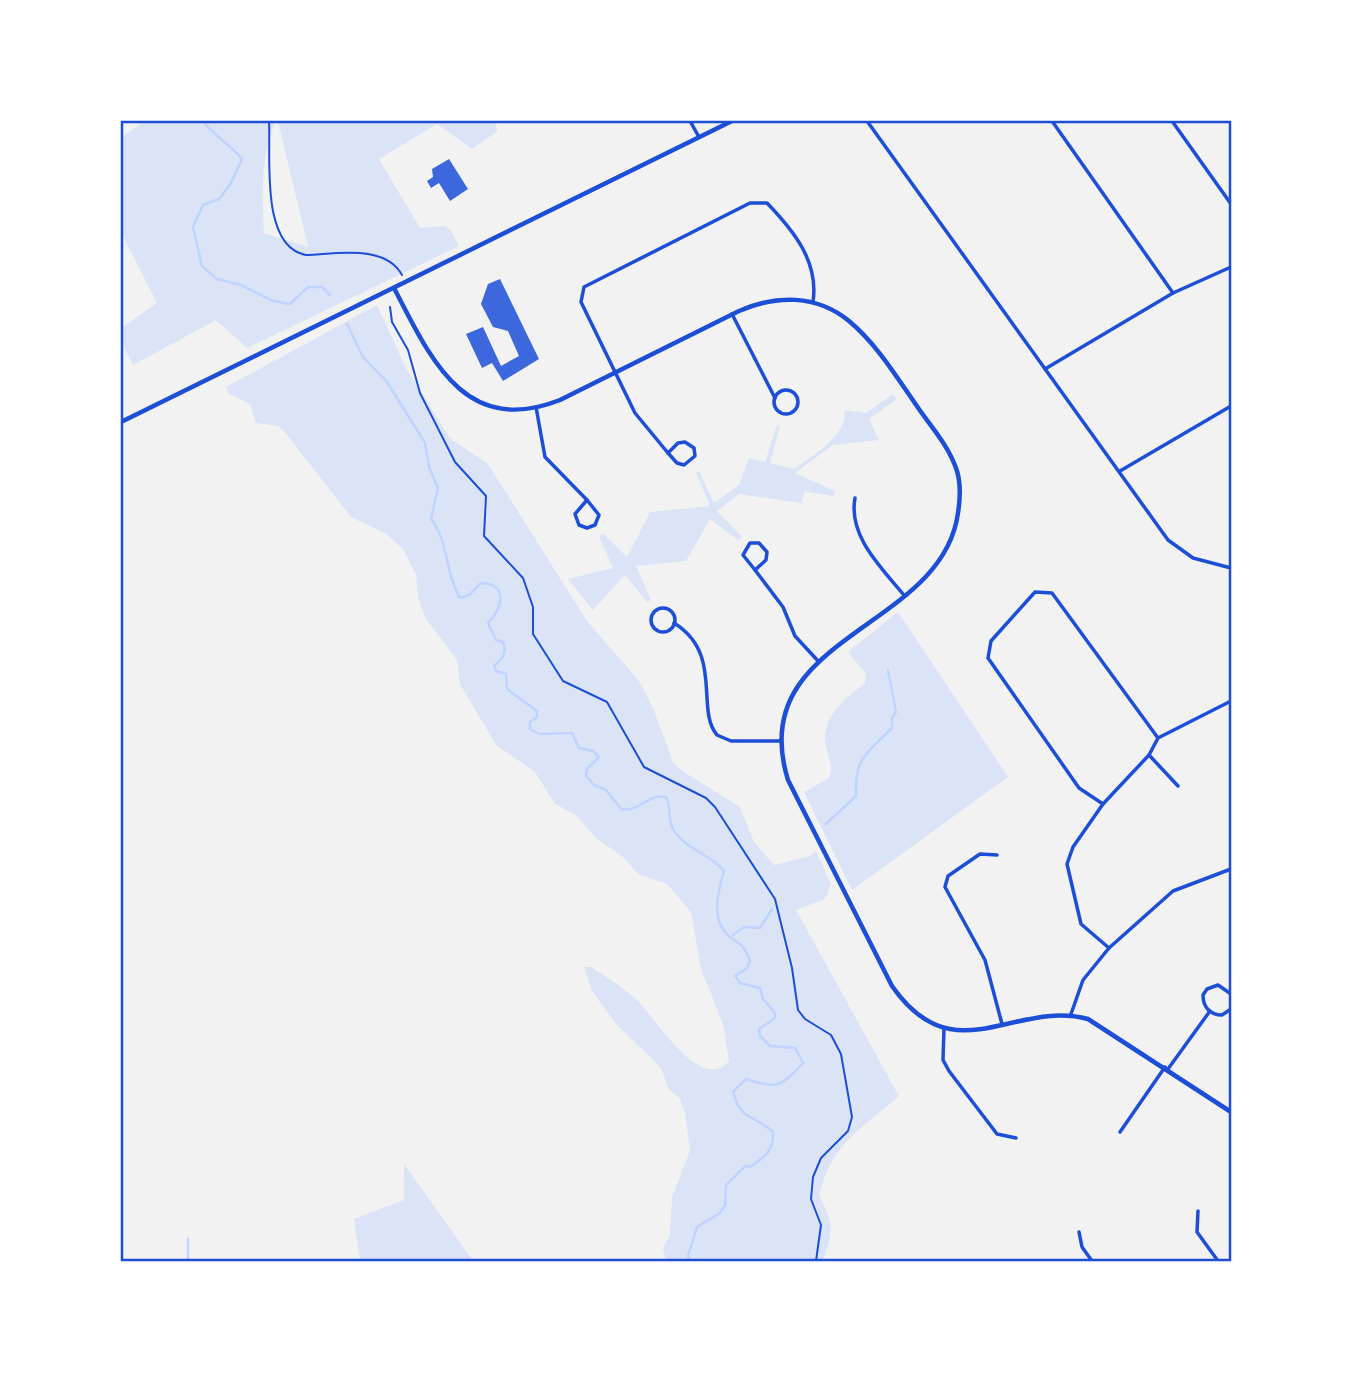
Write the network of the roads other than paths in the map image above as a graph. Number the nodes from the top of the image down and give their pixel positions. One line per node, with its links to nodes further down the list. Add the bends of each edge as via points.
1 (690, 121): 6 (street)
2 (732, 121): 6 (street)
3 (867, 121): 13 (street)
4 (1052, 121): 10 (street)
5 (1172, 121): 7 (street)
6 (699, 137): 9 (street)
7 (1231, 204)
8 (1231, 267): 10 (street)
9 (394, 289): 17 (street, via 433,361 454,385 485,404); 18 (street)
10 (1173, 293): 13 (street)
11 (813, 302): 12 (street, via 767,300); 14 (street, via 816,281 810,260 767,203 750,203 584,287 581,302); 25 (street, via 836,311 864,333 946,446 958,475 959,509 950,544 930,573)
12 (732, 314): 14 (street); 15 (street)
13 (1045, 369): 20 (street)
14 (616, 373): 17 (street); 19 (street, via 640,422)
15 (775, 398): 15 (street, via 776,409 782,413 793,412 798,405 792,392 784,391)
16 (1231, 406): 20 (street)
17 (537, 407): 22 (street, via 545,457)
18 (121, 422)
19 (668, 453): 19 (street, via 684,465 695,456 694,448 685,442)
20 (1120, 471): 23 (street, via 1168,540 1193,558)
21 (855, 498): 25 (street, via 854,518 866,548)
22 (587, 500): 22 (street, via 598,515 587,528 576,522 575,514)
23 (1231, 568)
24 (754, 570): 24 (street, via 767,556 765,548 755,542 747,545 743,555); 27 (street, via 783,607 795,636)
25 (903, 594): 27 (street)
26 (674, 623): 26 (street, via 662,631 655,628 651,617 666,608); 30 (street, via 703,661 709,719 717,735 731,741)
27 (818, 662): 30 (street, via 786,705)
28 (1231, 701): 29 (street)
29 (1158, 738): 31 (street); 33 (street, via 1052,593 1035,592 990,641 988,658 1079,788)
30 (780, 741): 42 (street, via 788,780 892,986 916,1012)
31 (1149, 755): 32 (street); 33 (street)
32 (1178, 786)
33 (1103, 804): 36 (street, via 1073,847 1067,864 1082,924)
34 (997, 855): 41 (street, via 980,854 948,876 945,887 985,960)
35 (1231, 869): 36 (street, via 1173,891)
36 (1109, 948): 40 (street, via 1083,980)
37 (1231, 994): 39 (street, via 1222,986 1207,989 1203,999)
38 (1231, 1009): 39 (street, via 1222,1015)
39 (1210, 1011): 43 (street)
40 (1071, 1014): 41 (street); 43 (street, via 1088,1019)
41 (1002, 1027): 42 (street, via 964,1032)
42 (944, 1028): 46 (street, via 943,1060 949,1071 997,1134)
43 (1166, 1068): 44 (street); 45 (street)
44 (1231, 1111)
45 (1120, 1132)
46 (1016, 1138)
47 (1198, 1211): 50 (street, via 1198,1232)
48 (1079, 1232): 49 (street)
49 (1092, 1261)
50 (1218, 1261)

